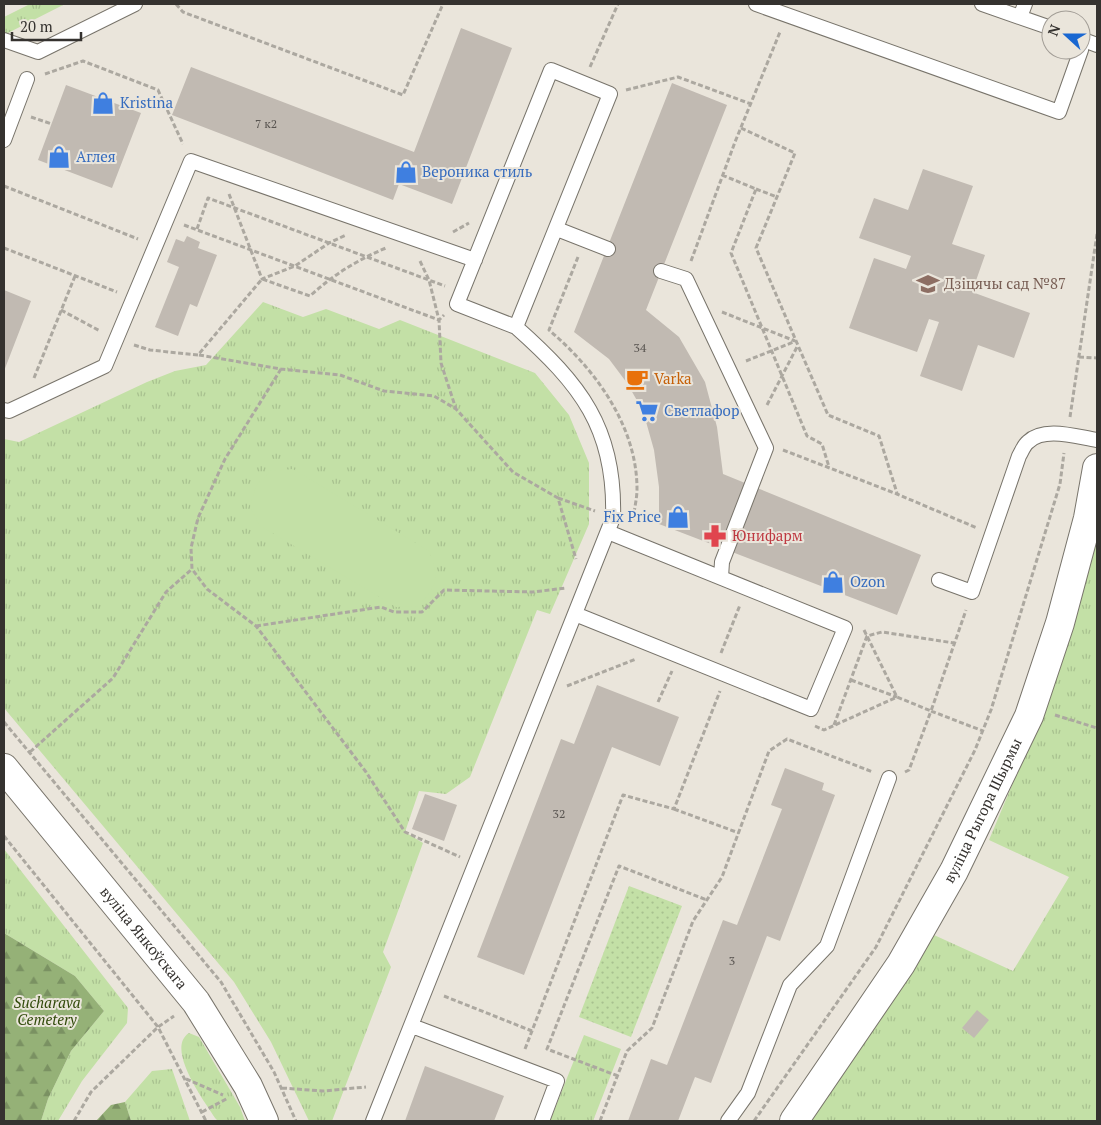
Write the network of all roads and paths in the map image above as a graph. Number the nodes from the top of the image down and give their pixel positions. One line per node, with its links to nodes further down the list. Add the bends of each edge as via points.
1 (135, 4): 11 (lane, via 38,52)
2 (176, 4): 3 (path, via 183,12 403,96)
3 (443, 4)
4 (618, 4): 13 (path)
5 (756, 4): 8 (lane)
6 (982, 4): 9 (lane)
7 (1025, 4): 9 (lane)
8 (787, 15): 12 (lane, via 1058,112); 16 (path)
9 (1020, 17): 10 (lane)
10 (1041, 24)
11 (4, 40)
12 (1079, 60)
13 (589, 69)
14 (27, 79): 18 (lane); 19 (path, via 83,61 158,90)
15 (610, 94): 16 (path, via 678,77); 26 (lane, via 551,70); 29 (lane)
16 (751, 104): 17 (path)
17 (741, 128): 21 (path); 24 (path, via 795,153)
18 (4, 140)
19 (191, 161): 20 (lane); 27 (lane)
20 (219, 170): 25 (path); 28 (lane)
21 (722, 175): 23 (path); 42 (path, via 690,260)
22 (4, 186): 35 (path)
23 (756, 189): 24 (path); 54 (path, via 731,253)
24 (777, 197): 56 (path, via 756,248)
25 (236, 208): 30 (path, via 208,198); 33 (path); 38 (path)
26 (495, 208): 34 (path); 40 (lane)
27 (167, 218): 30 (path); 35 (lane)
28 (370, 224): 32 (lane); 33 (path)
29 (557, 229): 37 (lane); 53 (lane)
30 (196, 230): 38 (path)
31 (1097, 234): 59 (path)
32 (410, 238): 34 (lane); 39 (path); 47 (path)
33 (329, 243): 39 (path); 41 (path)
34 (430, 245): 40 (lane)
35 (156, 246): 48 (lane)
36 (4, 248): 44 (path)
37 (608, 249)
38 (250, 250): 41 (path); 45 (path)
39 (365, 256): 46 (path); 47 (path)
40 (475, 260): 49 (lane)
41 (295, 266): 45 (path); 46 (path)
42 (694, 266)
43 (661, 270): 77 (lane, via 686,279 766,448 722,562)
44 (75, 276): 48 (path); 50 (path)
45 (262, 279): 46 (path, via 310,296); 58 (path)
46 (329, 279): 52 (path)
47 (429, 280): 49 (path); 52 (path)
48 (133, 298): 55 (lane)
49 (459, 298): 52 (path); 53 (lane)
50 (61, 310): 55 (path); 65 (path)
51 (721, 318): 54 (path, via 717,310)
52 (438, 320): 66 (path, via 441,363)
53 (516, 327): 74 (lane, via 576,386 593,416 607,453 614,485 613,518)
54 (762, 327): 56 (path); 57 (path)
55 (116, 339): 58 (path, via 150,350); 65 (lane, via 105,366)
56 (797, 343): 57 (path); 63 (path); 73 (path, via 828,415 879,436)
57 (772, 351): 61 (path); 63 (path)
58 (198, 355): 62 (path)
59 (1079, 357): 60 (path); 68 (path)
60 (1097, 358)
61 (742, 363)
62 (281, 369): 66 (path, via 340,375 384,391 434,396); 76 (path, via 225,459 198,518 191,548)
63 (782, 376): 64 (path, via 764,410); 71 (path, via 806,436 822,444)
64 (760, 402)
65 (24, 404): 67 (lane)
66 (456, 408): 79 (path, via 513,472 558,498)
67 (4, 410)
68 (1067, 435): 69 (lane); 75 (lane, via 1041,434 1028,442 1019,456); 95 (path, via 1060,484)
69 (1097, 440)
70 (779, 442): 71 (path, via 782,450)
71 (829, 468): 73 (path)
72 (1097, 468): 124 (street, вуліца Рыгора Шырмы, via 1088,518 1060,623 1029,716 954,871 901,964)
73 (897, 494): 75 (path)
74 (608, 532): 77 (lane); 79 (lane)
75 (991, 534): 78 (lane, via 972,592)
76 (192, 569): 82 (path, via 207,590); 96 (path, via 166,592 113,678)
77 (721, 577): 80 (lane)
78 (939, 580)
79 (587, 584): 81 (lane); 82 (path, via 533,592 444,590 422,612 394,612 381,607)
80 (747, 588): 86 (path); 86 (lane, via 845,628 811,709)
81 (576, 614): 86 (lane); 102 (lane)
82 (256, 626): 102 (path, via 366,772 405,832)
83 (954, 644): 87 (path, via 882,632 867,636)
84 (642, 657): 88 (path, via 566,686)
85 (666, 665): 90 (path, via 674,668)
86 (720, 672): 99 (path)
87 (851, 680): 89 (path); 93 (path)
88 (562, 695)
89 (897, 697)
90 (658, 702)
91 (1047, 712): 94 (path)
92 (4, 722): 96 (path)
93 (834, 726)
94 (1097, 728)
95 (983, 731): 98 (path, via 931,711 909,770); 123 (path, via 876,947)
96 (30, 752): 113 (path, via 221,982)
97 (4, 768): 105 (street, вуліца Янкоўскага)
98 (889, 778): 100 (path, via 788,739 769,751); 122 (lane, via 827,946 790,985 748,1093)
99 (674, 808): 100 (path); 108 (path, via 623,795)
100 (739, 833): 103 (path, via 722,877)
101 (4, 836): 107 (path)
102 (474, 863): 106 (lane)
103 (707, 900): 110 (path, via 693,921 652,1028 627,1051); 110 (path, via 619,866 547,1049)
104 (447, 988): 108 (path, via 443,997)
105 (196, 1002): 107 (path); 117 (street, вуліца Янкоўскага, via 248,1086)
106 (412, 1026): 109 (lane); 119 (lane)
107 (158, 1027): 111 (path); 115 (path, via 91,1092)
108 (532, 1031): 109 (path)
109 (519, 1066): 120 (lane, via 557,1081)
110 (618, 1076): 121 (path)
111 (185, 1079): 114 (path); 116 (path)
112 (367, 1087): 113 (path, via 323,1091)
113 (282, 1088): 118 (path)
114 (229, 1098)
115 (74, 1121)
116 (206, 1121)
117 (264, 1121)
118 (296, 1121)
119 (374, 1121)
120 (542, 1121)
121 (600, 1121)
122 (728, 1121)
123 (754, 1121)
124 (794, 1121)

